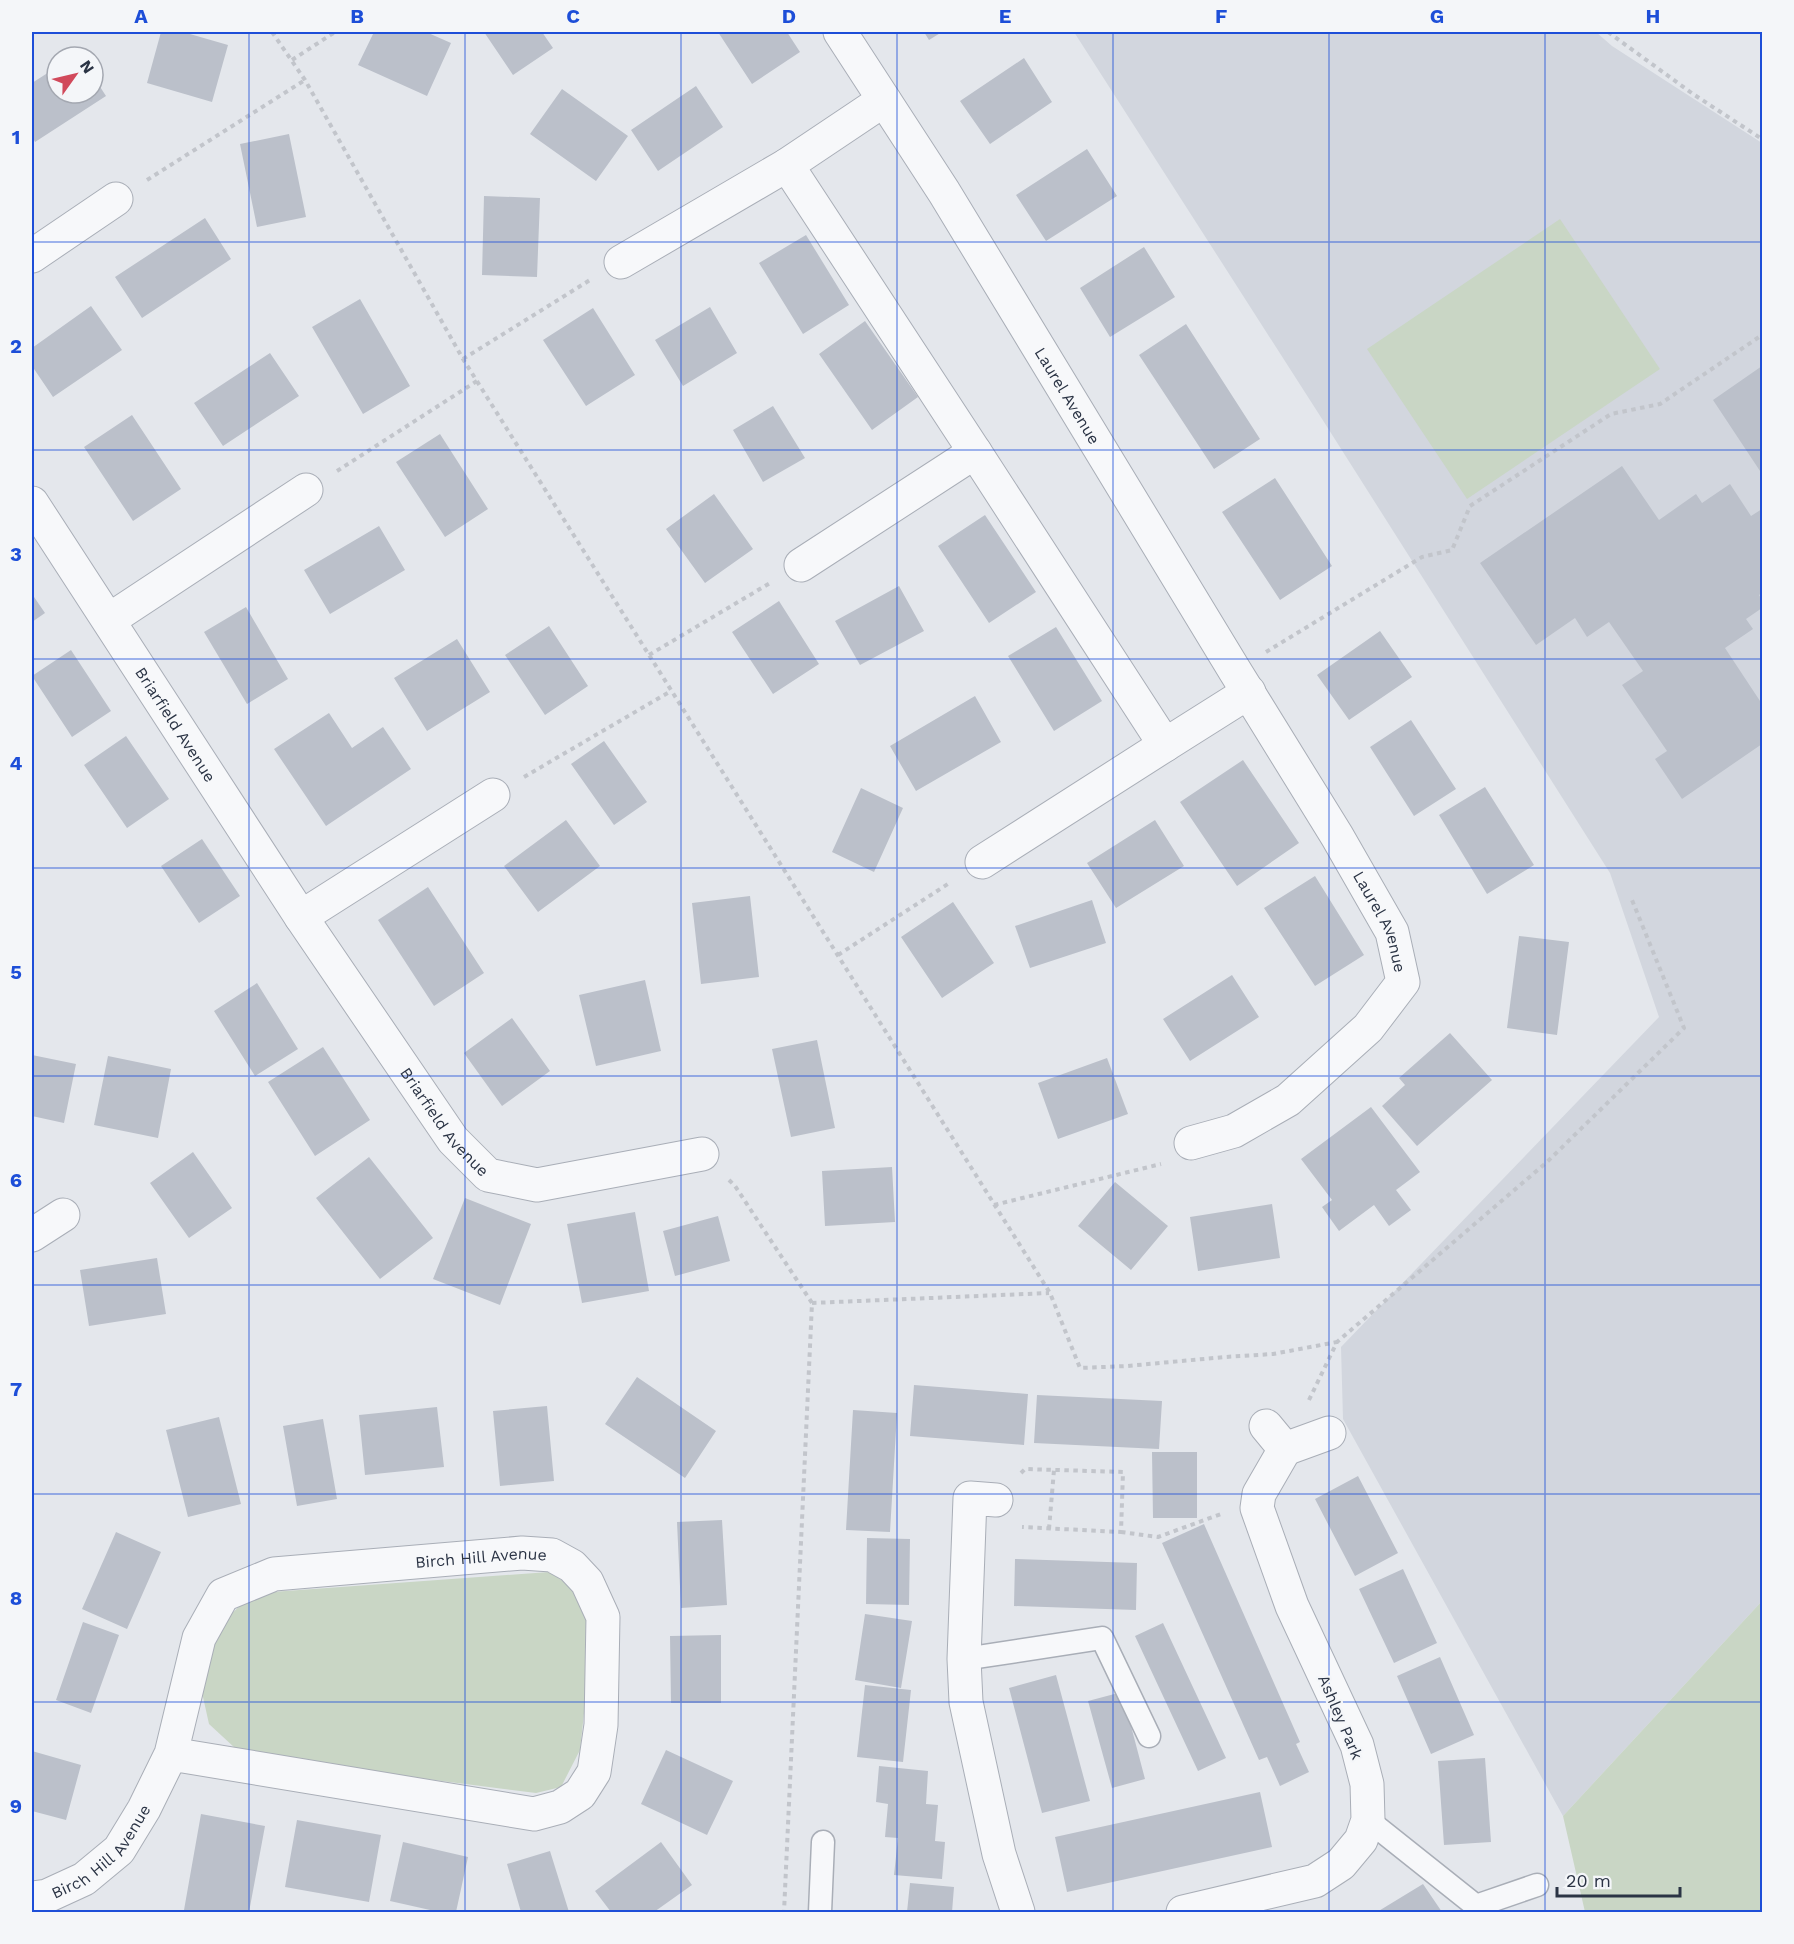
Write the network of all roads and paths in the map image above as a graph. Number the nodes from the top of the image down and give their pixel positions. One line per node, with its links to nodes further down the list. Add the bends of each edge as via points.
1 (272, 32): 5 (path)
2 (335, 32): 5 (path)
3 (840, 32): 7 (street, Laurel Avenue)
4 (1608, 32): 8 (path)
5 (292, 60): 6 (path)
6 (304, 80): 10 (path); 14 (path)
7 (884, 100): 9 (street); 22 (street, Laurel Avenue)
8 (1762, 139)
9 (787, 165): 12 (street); 16 (street)
10 (116, 199): 11 (street)
11 (32, 256)
12 (621, 262): 14 (path)
13 (1762, 335): 22 (path, via 1660,404 1611,414 1470,507 1452,550 1422,557)
14 (463, 359): 15 (path)
15 (478, 381): 17 (path); 21 (path)
16 (975, 452): 19 (street); 24 (street)
17 (306, 490): 20 (street)
18 (32, 503): 20 (street, Briarfield Avenue)
19 (801, 565): 21 (path)
20 (109, 620): 28 (street, Briarfield Avenue)
21 (650, 656): 23 (path)
22 (1242, 682): 24 (street); 30 (street, Laurel Avenue, via 1392,932 1403,982 1368,1028 1288,1100 1234,1131)
23 (671, 691): 25 (path); 29 (path)
24 (1165, 745): 26 (street)
25 (492, 795): 28 (street)
26 (982, 862): 29 (path)
27 (1632, 900): 37 (path, via 1684,1028 1547,1162)
28 (301, 917): 31 (street, Briarfield Avenue, via 453,1140 488,1175 537,1185)
29 (838, 955): 32 (path)
30 (1191, 1143): 32 (path, via 1170,1161)
31 (702, 1154): 36 (path, via 735,1186)
32 (994, 1205): 35 (path)
33 (63, 1215): 34 (street)
34 (32, 1235)
35 (1050, 1293): 36 (path); 37 (path, via 1080,1368 1274,1354)
36 (812, 1303): 54 (path)
37 (1337, 1342): 39 (path)
38 (1329, 1433): 39 (street)
39 (1275, 1438): 43 (street)
40 (1025, 1469): 41 (path)
41 (1054, 1470): 45 (path); 46 (path, via 1123,1473)
42 (996, 1500): 47 (street, via 970,1498)
43 (1257, 1508): 46 (path, via 1240,1507 1158,1537); 50 (street, Ashley Park, via 1292,1606 1356,1745 1367,1784)
44 (1015, 1527): 45 (path)
45 (1049, 1528): 46 (path)
46 (1121, 1532)
47 (964, 1659): 48 (lane, via 1102,1638); 56 (street, via 966,1702 999,1854)
48 (1149, 1736)
49 (171, 1754): 49 (street, Birch Hill Avenue, via 199,1638 223,1595 274,1574 522,1553 552,1555 572,1566 587,1582 603,1617 601,1725 594,1772 580,1794 560,1807 534,1814); 53 (street, Birch Hill Avenue, via 119,1850 84,1879 47,1896)
50 (1368, 1820): 52 (lane, via 1476,1906); 57 (street, Ashley Park, via 1361,1840 1341,1864 1315,1881)
51 (823, 1842): 55 (lane)
52 (1537, 1885)
53 (32, 1898)
54 (783, 1912)
55 (820, 1912)
56 (1018, 1912)
57 (1186, 1912)

